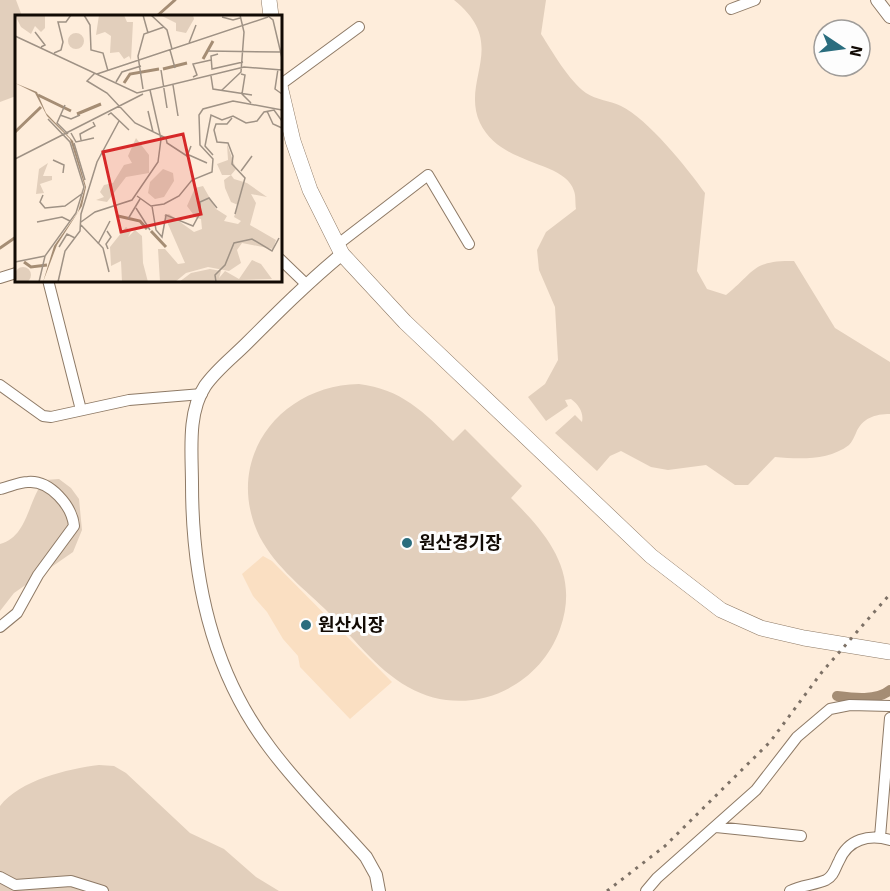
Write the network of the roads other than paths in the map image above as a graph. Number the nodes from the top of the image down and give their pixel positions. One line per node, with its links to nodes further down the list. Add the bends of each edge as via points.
1 (269, 0): 5 (main road)
2 (755, 0): 4 (street)
3 (877, 0): 6 (street)
4 (731, 9)
5 (271, 15)
6 (890, 17)
7 (359, 27): 8 (street)
8 (282, 85)
9 (282, 94): 11 (main road, via 310,190)
10 (469, 244): 11 (street, via 428,175)
11 (340, 250): 16 (street); 22 (main road, via 405,322 651,556 694,591 721,610 761,628)
12 (282, 261): 16 (street)
13 (15, 273): 14 (street)
14 (0, 278)
15 (49, 282): 19 (street)
16 (306, 284): 18 (street, via 218,372)
17 (0, 385): 19 (street, via 44,416)
18 (202, 394): 19 (street, via 141,398); 30 (street, via 192,439 192,525 201,595 216,644 237,697 255,727 366,857)
19 (81, 410)
20 (0, 489): 21 (street, via 28,482 45,486 68,507 74,526 38,575 17,613)
21 (0, 627)
22 (890, 652)
23 (890, 706): 25 (street, via 830,709 797,737 756,790)
24 (890, 718): 27 (street)
25 (716, 827): 26 (street); 31 (street)
26 (801, 836)
27 (885, 838): 32 (street, via 858,840 849,846 827,879)
28 (0, 877): 29 (street, via 15,885 71,881)
29 (103, 891)
30 (379, 891)
31 (646, 891)
32 (790, 891)

